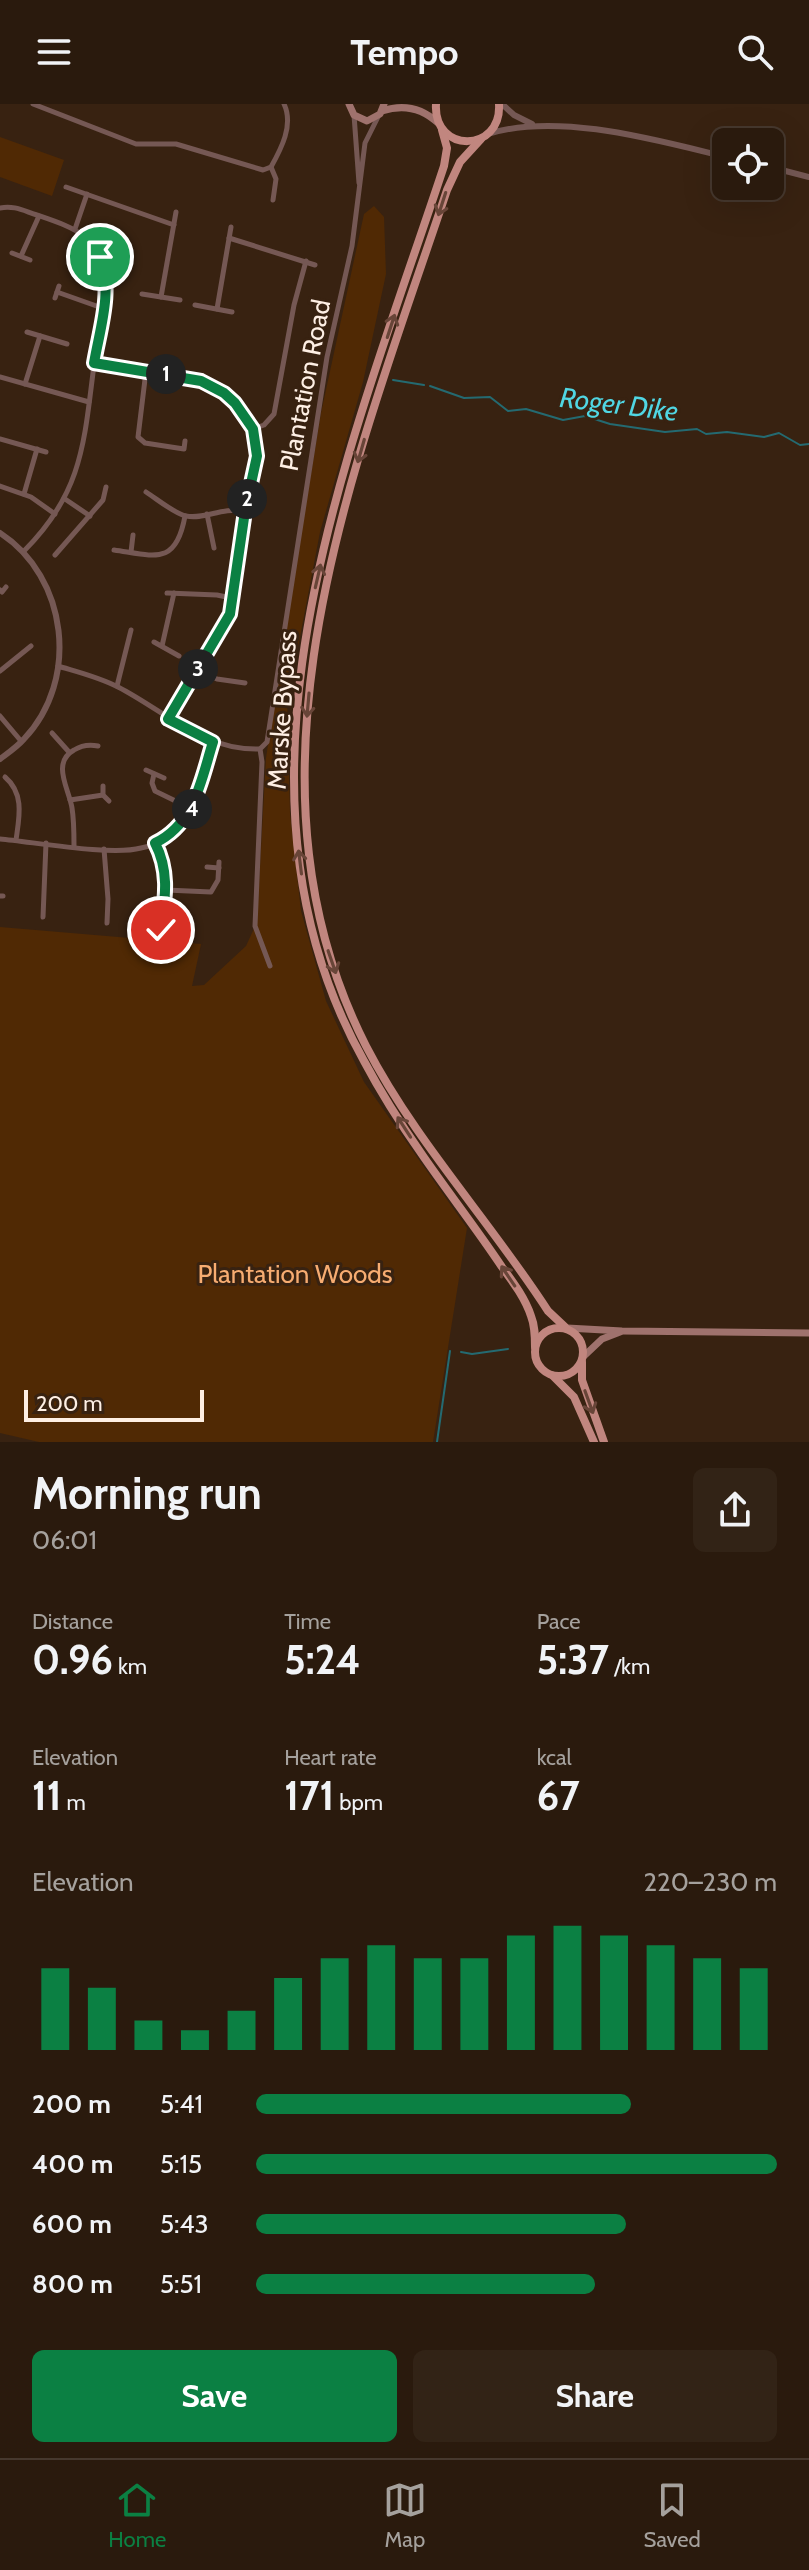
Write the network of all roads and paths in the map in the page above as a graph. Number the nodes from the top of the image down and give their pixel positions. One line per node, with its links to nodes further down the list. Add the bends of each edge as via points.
1 (33, 104): 12 (street, via 136,144 176,144 253,168)
2 (284, 104): 12 (street, via 288,120)
3 (340, 104): 7 (main road)
4 (436, 104): 9 (main road, Marske Bypass)
5 (501, 104): 8 (street); 10 (main road, Marske Bypass, via 496,125)
6 (381, 110): 7 (main road, via 363,120); 9 (main road, via 413,109); 16 (street, Plantation Road, via 367,136)
7 (351, 111): 16 (street, Plantation Road)
8 (535, 125): 10 (street); 11 (street, via 640,137)
9 (440, 126): 10 (main road, via 463,141); 123 (main road, Marske Bypass, one-way to 9, via 535,1327 522,1297 413,1142 353,1043 308,918 296,824 295,732 314,590 359,421 444,166 447,148)
10 (485, 136): 120 (main road, Marske Bypass, one-way to 120, via 460,162 447,190 339,533 308,694 307,832 329,952 366,1046 433,1151 548,1311)
11 (712, 154)
12 (271, 167): 18 (street, via 276,179)
13 (784, 171): 14 (street)
14 (809, 177)
15 (66, 187): 17 (street)
16 (360, 188): 90 (street, Plantation Road, via 327,357 267,742)
17 (87, 194): 22 (street); 24 (street)
18 (273, 200)
19 (0, 208): 21 (street, via 13,206)
20 (176, 212): 22 (street)
21 (39, 216): 24 (street); 27 (street)
22 (174, 225): 33 (street)
23 (231, 227): 25 (street)
24 (75, 229): 36 (street, via 95,245 104,268)
25 (229, 238): 29 (street); 37 (street)
26 (12, 253): 27 (street)
27 (21, 256): 28 (street)
28 (30, 260)
29 (306, 261): 30 (street); 47 (street, via 274,414)
30 (315, 265)
31 (57, 292): 36 (street)
32 (142, 294): 33 (street)
33 (161, 297): 34 (street)
34 (180, 300)
35 (195, 305): 37 (street)
36 (105, 309): 42 (street)
37 (217, 309): 38 (street)
38 (232, 312)
39 (27, 332): 40 (street)
40 (40, 336): 41 (street); 45 (street)
41 (67, 344)
42 (94, 363): 43 (street); 46 (street)
43 (146, 371): 47 (street, via 215,387 235,403); 49 (street, via 138,437 145,443 184,449)
44 (0, 377): 45 (street)
45 (25, 384): 46 (street)
46 (89, 402): 55 (street, via 81,456)
47 (253, 429): 57 (street, via 257,456)
48 (0, 439): 50 (street)
49 (185, 441)
50 (37, 449): 51 (street); 54 (street)
51 (46, 452)
52 (0, 486): 54 (street)
53 (106, 487): 60 (street)
54 (24, 494): 58 (street)
55 (65, 499): 58 (street); 60 (street)
56 (148, 506): 61 (street, via 149,494)
57 (245, 511): 59 (street); 69 (street)
58 (55, 514): 66 (street)
59 (207, 514): 61 (street); 64 (street, via 218,539)
60 (90, 516): 68 (street)
61 (185, 516): 67 (street, via 180,540 173,547 153,557)
62 (0, 533): 66 (street)
63 (133, 535): 67 (street)
64 (214, 548)
65 (114, 550): 67 (street)
66 (24, 551): 75 (street, via 49,590 59,622)
67 (131, 552)
68 (55, 555)
69 (231, 598): 73 (street, via 170,593); 76 (street, via 224,628)
70 (131, 630): 80 (street)
71 (154, 642): 73 (street)
72 (31, 646): 77 (street)
73 (162, 646): 74 (street)
74 (179, 656)
75 (58, 666): 80 (street); 85 (street, via 50,695)
76 (197, 670): 78 (street); 83 (street)
77 (0, 671)
78 (236, 681): 79 (street); 81 (street)
79 (245, 683)
80 (117, 686): 83 (street)
81 (234, 690)
82 (0, 716): 85 (street)
83 (168, 719): 86 (street)
84 (88, 737): 88 (street)
85 (21, 741): 92 (street)
86 (213, 742): 90 (street); 103 (street)
87 (51, 744): 91 (street, via 54,736)
88 (91, 744): 89 (street); 91 (street)
89 (98, 746)
90 (260, 749): 119 (street, Plantation Road, via 255,926)
91 (69, 752): 101 (street, via 61,772)
92 (0, 759)
93 (146, 770): 94 (street)
94 (154, 774): 97 (street); 103 (street, via 155,791)
95 (5, 777): 98 (street)
96 (19, 777): 98 (street)
97 (164, 778)
98 (12, 783): 105 (street, via 20,810)
99 (103, 786): 100 (street)
100 (103, 795): 101 (street); 102 (street)
101 (70, 800): 108 (street)
102 (109, 801)
103 (192, 809): 107 (street)
104 (0, 839): 105 (street)
105 (16, 840): 106 (street)
106 (46, 843): 108 (street); 112 (street)
107 (155, 843): 109 (street); 111 (street)
108 (74, 846): 109 (street)
109 (104, 849): 115 (street)
110 (207, 867): 111 (street, via 219,865 211,892)
111 (166, 890): 118 (street, via 161,926)
112 (43, 909): 113 (street); 116 (street)
113 (33, 910)
114 (98, 913): 115 (street)
115 (108, 914): 117 (street)
116 (43, 917)
117 (107, 923)
118 (170, 924)
119 (270, 966)
120 (566, 1328): 121 (main road); 123 (main road, via 544,1333); 124 (main road, via 581,1340)
121 (622, 1331): 122 (main road); 124 (main road, via 602,1339)
122 (809, 1333)
123 (535, 1347): 125 (main road, via 539,1366)
124 (583, 1359): 125 (main road, via 571,1373); 127 (main road, one-way to 127, via 582,1380)
125 (550, 1374): 126 (main road, via 574,1397)
126 (594, 1442)
127 (604, 1442)

